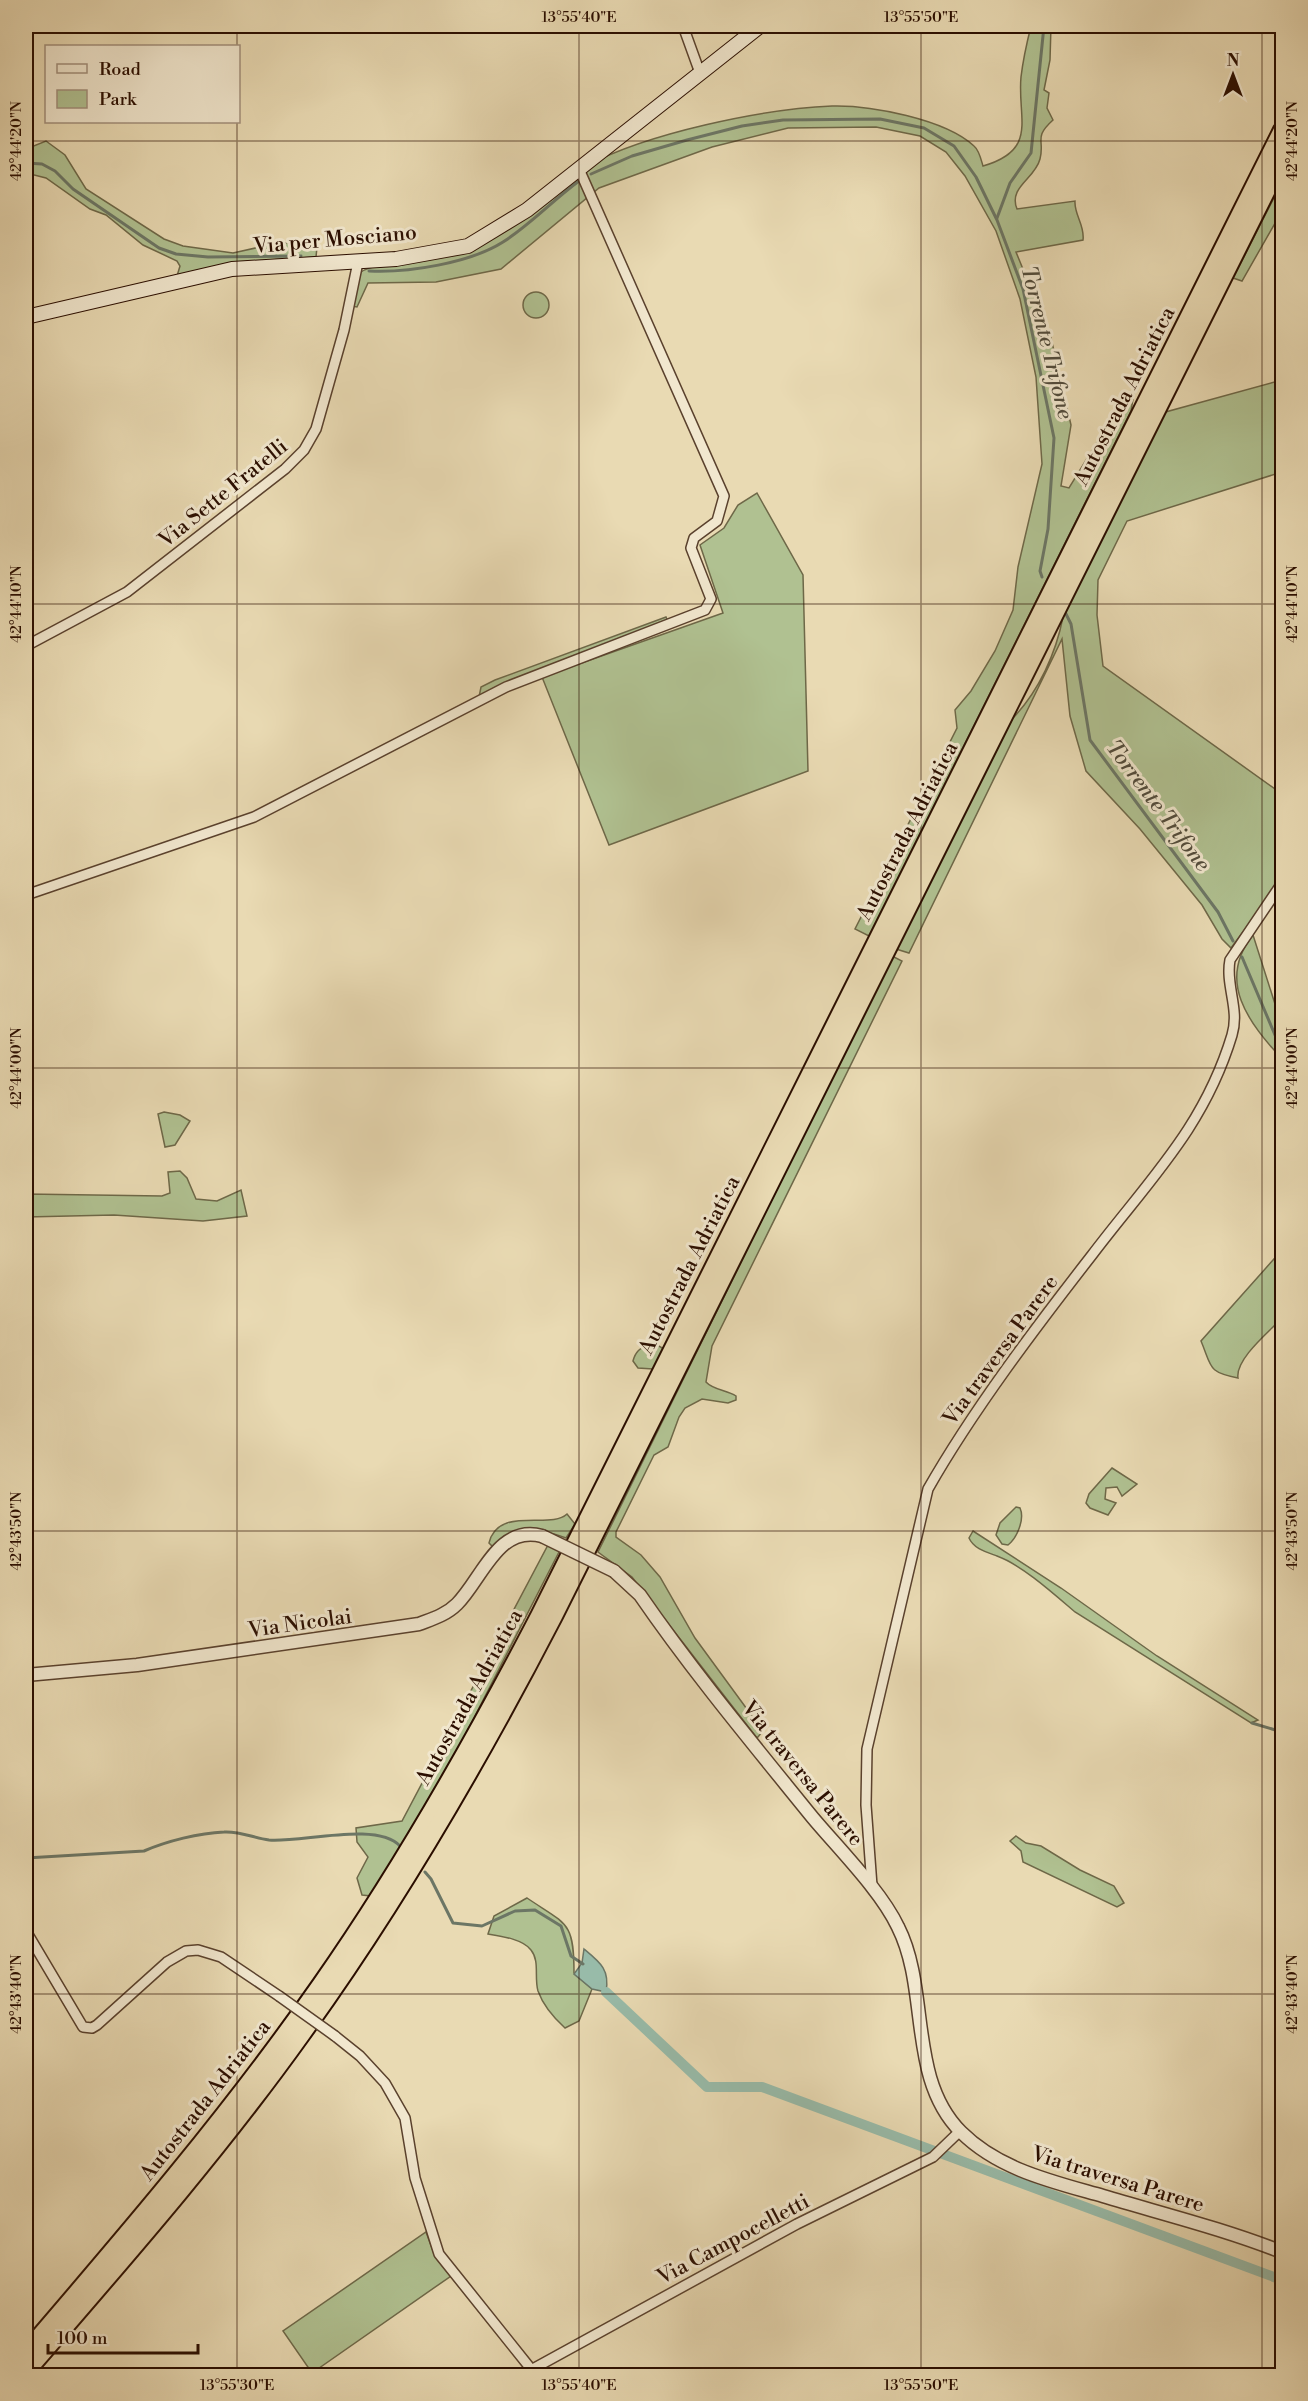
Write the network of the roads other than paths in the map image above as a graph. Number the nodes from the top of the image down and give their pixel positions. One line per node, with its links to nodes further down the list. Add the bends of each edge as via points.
1 (683, 26): 3 (street)
2 (760, 26): 3 (main road, Via per Mosciano)
3 (700, 73): 6 (main road, Via per Mosciano)
4 (1282, 130): 18 (highway, Autostrada Adriatica, via 539,1616 453,1775 360,1926 260,2069 184,2166)
5 (1282, 160): 20 (highway, Autostrada Adriatica, via 554,1616 467,1779 373,1931 277,2069 166,2209)
6 (579, 169): 7 (main road, Via per Mosciano, via 527,210 468,246 396,259); 11 (street, via 724,496 717,521 694,538 691,548 711,599 705,610 506,687 254,817)
7 (358, 261): 8 (main road, Via per Mosciano, via 232,269); 9 (street, Via Sette Fratelli, via 327,392 316,429 304,450 285,469 126,592)
8 (26, 317)
9 (26, 646)
10 (1282, 884): 14 (street, Via traversa Parere, via 1230,960 1227,973 1234,999 1233,1034 1186,1137 1092,1255 989,1396 928,1489 867,1749)
11 (26, 895)
12 (542, 1536): 13 (street, Via Nicolai, via 523,1534 505,1542 456,1605 419,1624 126,1666); 14 (street, Via traversa Parere, bridge, via 614,1571 640,1595 777,1774)
13 (26, 1675)
14 (872, 1889): 16 (street, Via traversa Parere, via 898,1927 908,1951 929,2075)
15 (26, 1931): 19 (street, bridge, via 83,2027 97,2025 167,1962 186,1951 198,1950 221,1957 360,2056 384,2083 405,2118 415,2178 439,2254)
16 (960, 2131): 17 (street, Via traversa Parere, via 988,2153 1023,2172 1242,2236); 19 (street, Via Campocelletti, via 933,2157 797,2224)
17 (1282, 2252)
18 (26, 2352)
19 (531, 2369): 21 (street, Via Campocelletti)
20 (26, 2372)
21 (520, 2376)

